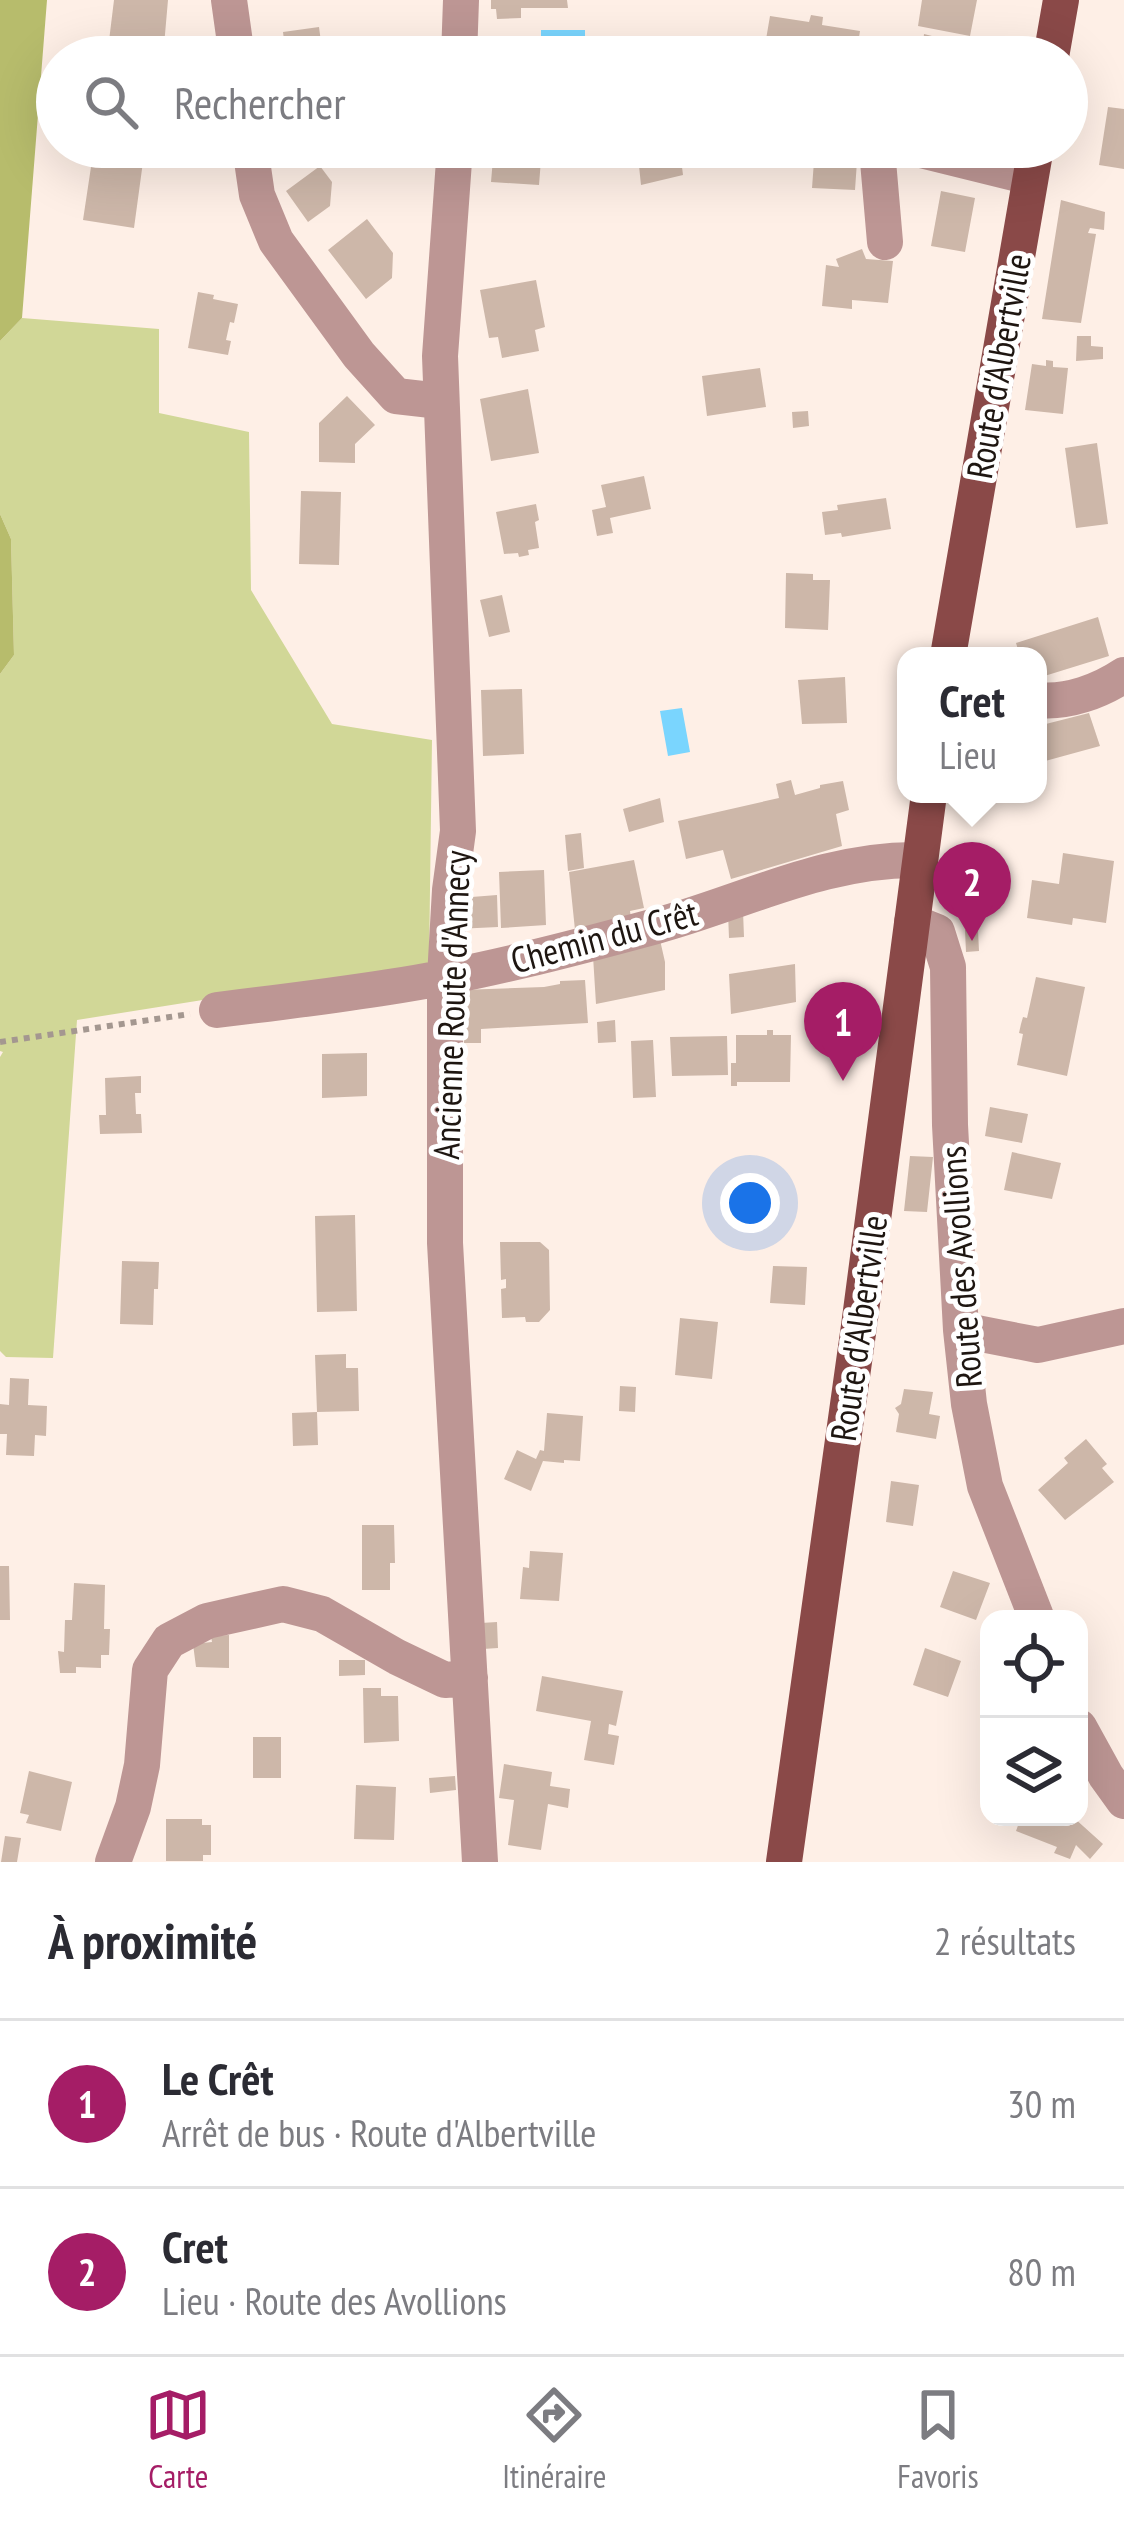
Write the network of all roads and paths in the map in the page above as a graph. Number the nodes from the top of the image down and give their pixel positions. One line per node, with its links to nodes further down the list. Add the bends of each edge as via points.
1 (229, 0): 4 (street)
2 (461, 0): 5 (street)
3 (1061, 0): 6 (main road)
4 (234, 36)
5 (460, 36)
6 (1055, 36)
7 (253, 168): 12 (street, via 276,242 359,356 396,396)
8 (453, 168): 12 (street, Ancienne Route d'Annecy)
9 (879, 168): 11 (street)
10 (1032, 168): 13 (main road, Route d'Albertville)
11 (885, 242)
12 (440, 401): 19 (street, Ancienne Route d'Annecy, via 458,830)
13 (950, 647)
14 (1124, 675): 15 (street, via 1090,693)
15 (1047, 701)
16 (928, 803): 17 (main road, Route d'Albertville)
17 (920, 860): 18 (main road, Route d'Albertville); 19 (street, Chemin du Crêt, via 808,874 658,925)
18 (912, 922): 23 (street, Route des Avollions, via 937,932 948,967); 30 (main road, Route d'Albertville)
19 (445, 977): 20 (street, Chemin du Crêt); 25 (street, Ancienne Route d'Annecy, via 445,1244)
20 (218, 1010): 21 (path)
21 (0, 1042)
22 (1124, 1326): 23 (street, via 1038,1345)
23 (962, 1330): 24 (street, Route des Avollions, via 985,1486)
24 (1033, 1610)
25 (470, 1678): 28 (street, via 445,1680 322,1614 283,1604 207,1621 169,1641 150,1670 142,1766); 29 (street, Ancienne Route d'Annecy)
26 (1088, 1743): 27 (street)
27 (1124, 1802)
28 (118, 1856)
29 (480, 1862)
30 (784, 1862)

